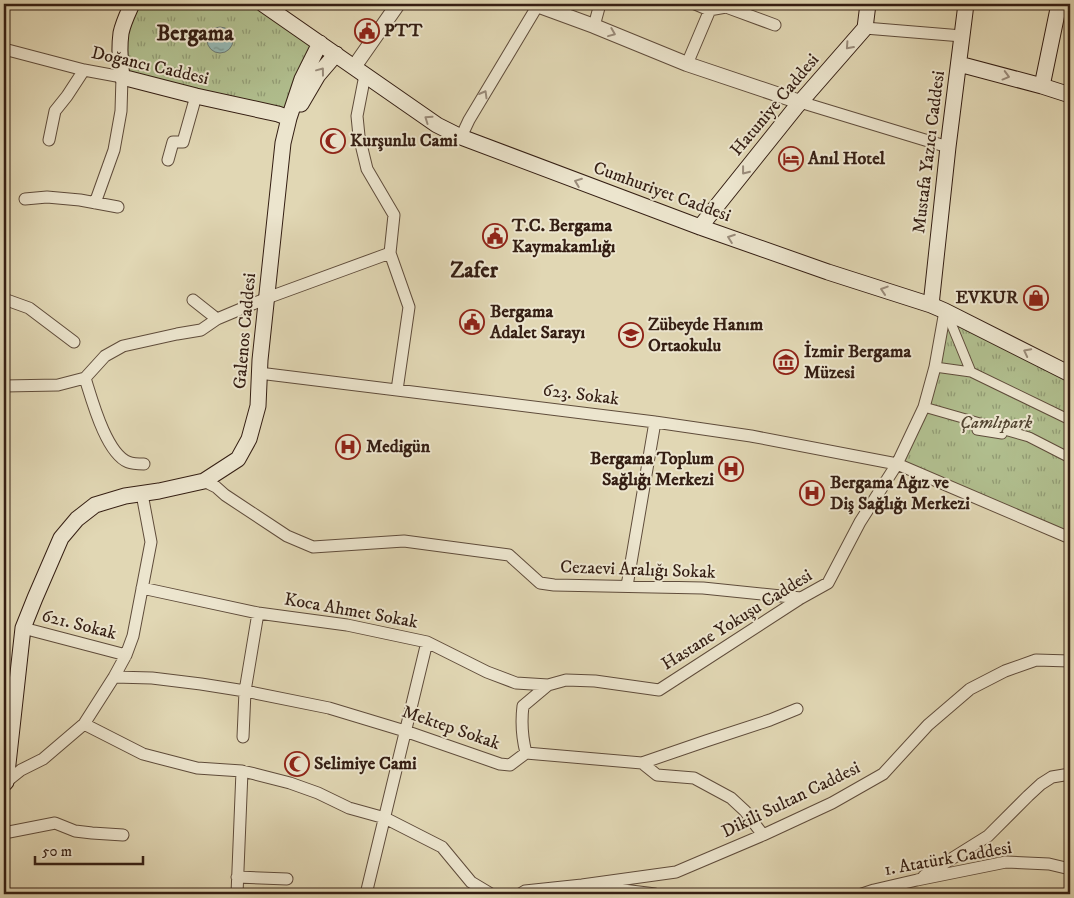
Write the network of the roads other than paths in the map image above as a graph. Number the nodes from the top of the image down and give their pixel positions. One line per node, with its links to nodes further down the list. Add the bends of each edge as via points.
1 (132, 4): 22 (main road, via 121,34)
2 (263, 4): 15 (main road, Cumhuriyet Caddesi)
3 (398, 4): 21 (street)
4 (600, 4): 11 (street)
5 (695, 4): 10 (street)
6 (868, 4): 13 (main road)
7 (966, 4): 14 (main road, Mustafa Yazıcı Caddesi)
8 (1059, 4): 23 (main road)
9 (536, 5): 11 (street); 28 (street, one-way to 9)
10 (711, 7): 12 (street, via 726,7); 18 (street)
11 (594, 26): 18 (street, one-way to 18)
12 (775, 26)
13 (865, 28): 14 (street); 26 (main road, Hatuniye Caddesi, one-way to 26)
14 (962, 36): 19 (main road, Mustafa Yazıcı Caddesi)
15 (320, 43): 17 (main road, Cumhuriyet Caddesi); 27 (main road, Galenos Caddesi, via 302,80)
16 (4, 49): 20 (street, Doğancı Caddesi)
17 (336, 54): 21 (main road, Cumhuriyet Caddesi); 27 (main road, Galenos Caddesi, one-way to 17)
18 (688, 64): 26 (street)
19 (959, 64): 23 (main road, one-way to 23); 30 (main road, Mustafa Yazıcı Caddesi)
20 (84, 70): 22 (street, Doğancı Caddesi); 29 (street, via 55,111)
21 (359, 71): 28 (main road, Cumhuriyet Caddesi, one-way to 21, via 437,126); 36 (street, via 359,136 367,169 394,215)
22 (122, 77): 25 (main road, Doğancı Caddesi); 33 (street, via 121,111 114,150)
23 (1042, 86): 24 (main road)
24 (1070, 95)
25 (196, 96): 27 (main road, Doğancı Caddesi); 31 (street, via 184,142 173,142)
26 (800, 102): 30 (street); 35 (main road, Hatuniye Caddesi, one-way to 35)
27 (289, 118): 37 (main road, Galenos Caddesi, via 283,143)
28 (461, 137): 35 (main road, Cumhuriyet Caddesi, one-way to 28)
29 (49, 140)
30 (948, 147): 40 (main road, Mustafa Yazıcı Caddesi)
31 (168, 160)
32 (25, 199): 33 (street, via 47,196)
33 (95, 202): 34 (street)
34 (118, 207)
35 (700, 227): 40 (main road, Cumhuriyet Caddesi, one-way to 35)
36 (390, 253): 37 (street); 50 (street, via 409,307)
37 (267, 298): 42 (street); 45 (main road, Galenos Caddesi)
38 (4, 299): 43 (street, via 29,308)
39 (193, 300): 42 (street)
40 (931, 305): 41 (main road, Cumhuriyet Caddesi)
41 (945, 311): 44 (street, Hastane Yokuşu Caddesi); 46 (street); 47 (main road, Cumhuriyet Caddesi, one-way to 41)
42 (217, 319): 48 (street, via 201,330 123,346 105,356)
43 (74, 342)
44 (935, 367): 46 (street); 51 (street, Hastane Yokuşu Caddesi)
45 (259, 372): 50 (street, 623. Sokak); 59 (main road, Galenos Caddesi, via 258,406 249,439 238,458)
46 (971, 372): 52 (street)
47 (1070, 374)
48 (84, 378): 49 (street, via 58,385); 57 (street, via 104,433 119,456 128,462)
49 (4, 386)
50 (397, 390): 53 (street, 623. Sokak)
51 (924, 407): 55 (street); 58 (street, Hastane Yokuşu Caddesi)
52 (1070, 420)
53 (655, 422): 58 (street, 623. Sokak); 62 (street)
54 (976, 430): 55 (street)
55 (1029, 437): 56 (street)
56 (1070, 458)
57 (144, 464)
58 (897, 464): 61 (street, 623. Sokak); 64 (street, Hastane Yokuşu Caddesi, via 860,522 828,583)
59 (204, 480): 60 (main road, Galenos Caddesi); 62 (street, Cezaevi Aralığı Sokak, via 286,536 313,547 404,541 509,555 540,582 554,585)
60 (142, 494): 63 (street, via 151,542); 66 (main road, Galenos Caddesi, via 95,505 77,518 61,538)
61 (1070, 538)
62 (627, 586): 64 (street, Cezaevi Aralığı Sokak, via 704,588)
63 (142, 588): 65 (street, Koca Ahmet Sokak); 68 (street)
64 (801, 598): 71 (street, Hastane Yokuşu Caddesi, via 659,690 595,681 566,680)
65 (258, 613): 67 (street, Koca Ahmet Sokak, via 346,625); 72 (street)
66 (24, 628): 68 (street, 621. Sokak); 81 (main road, Galenos Caddesi)
67 (427, 642): 71 (street, Koca Ahmet Sokak, via 516,683); 75 (street)
68 (126, 655): 70 (street)
69 (1070, 661): 85 (street, Dikili Sultan Caddesi, via 1036,660 1005,670 970,689 928,725 883,774 832,803)
70 (114, 677): 72 (street, Mektep Sokak, via 152,678); 74 (street)
71 (548, 685): 77 (street, via 523,706 521,720)
72 (245, 691): 75 (street, Mektep Sokak, via 329,708); 76 (street)
73 (797, 709): 78 (street)
74 (84, 724): 79 (street, via 143,754 197,768); 81 (street, via 43,759)
75 (405, 731): 77 (street, Mektep Sokak, via 500,764 510,765); 82 (street)
76 (243, 737)
77 (526, 753): 78 (street)
78 (642, 763): 85 (street, via 657,775 694,778 731,798)
79 (242, 771): 82 (street, via 290,783 349,808); 87 (street)
80 (1070, 774): 89 (street, via 1041,784 988,836)
81 (5, 783)
82 (385, 818): 92 (street); 93 (street, via 442,847 471,882)
83 (4, 833): 84 (street, via 55,823 75,831)
84 (122, 835)
85 (762, 835): 90 (street, Dikili Sultan Caddesi, via 676,872)
86 (1070, 869): 89 (street, 1. Atatürk Caddesi, via 1049,864 1006,862)
87 (238, 877): 88 (street); 91 (street)
88 (287, 879)
89 (917, 880): 96 (street, 1. Atatürk Caddesi)
90 (582, 885): 94 (street, Dikili Sultan Caddesi); 95 (street)
91 (237, 894)
92 (366, 894)
93 (491, 894)
94 (520, 894)
95 (655, 894)
96 (862, 894)

